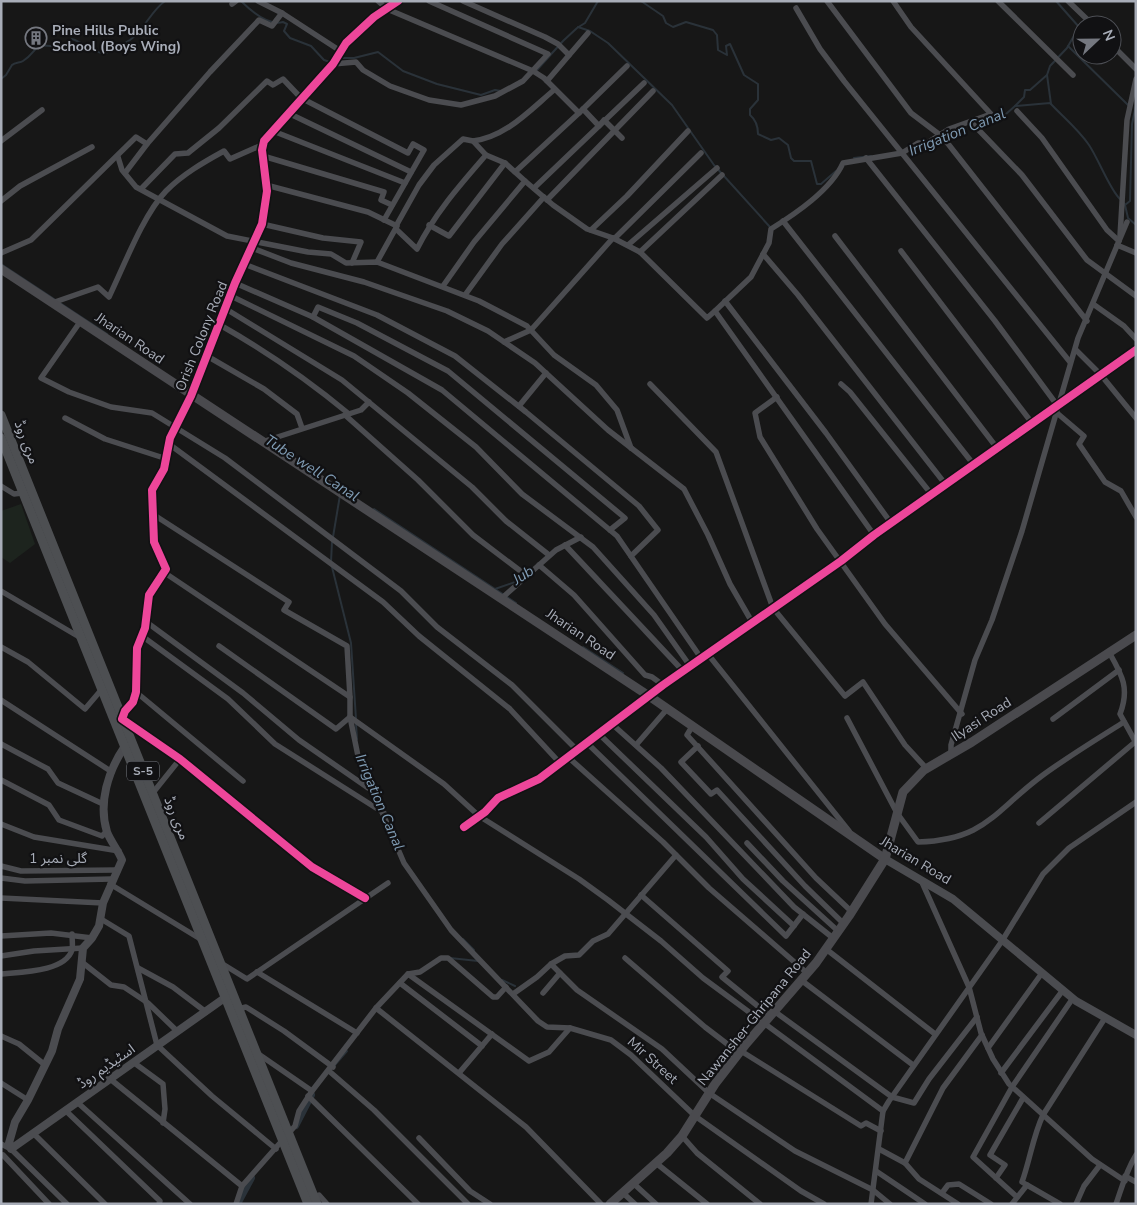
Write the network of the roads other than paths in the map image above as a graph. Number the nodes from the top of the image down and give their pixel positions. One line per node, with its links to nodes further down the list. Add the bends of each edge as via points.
1 (258, 1): 12 (street)
2 (378, 1): 11 (street)
3 (398, 1): 11 (street, Orish Colony Road)
4 (429, 1): 21 (street, via 548,54)
5 (463, 1): 16 (street, via 545,37)
6 (827, 1): 38 (street, via 911,113)
7 (893, 1): 34 (street, via 911,27 991,114)
8 (998, 1): 22 (street)
9 (1068, 1): 13 (street)
10 (796, 8): 46 (street, via 820,49)
11 (387, 9): 15 (street, Orish Colony Road, via 346,43); 21 (street)
12 (282, 13): 15 (street); 42 (street, via 274,24 259,20)
13 (1083, 15)
14 (588, 33): 16 (street)
15 (341, 53): 18 (street, Orish Colony Road)
16 (569, 55): 24 (street)
17 (1122, 55): 20 (street)
18 (333, 64): 21 (street, via 356,62 390,86 429,100 461,105 495,96); 28 (street, Orish Colony Road)
19 (627, 66): 30 (street)
20 (1136, 70)
21 (535, 72): 24 (street)
22 (1074, 75)
23 (1136, 79): 75 (street, via 1127,120)
24 (547, 81): 26 (street)
25 (644, 83): 33 (street)
26 (554, 90): 30 (street); 41 (street, via 504,131 488,139)
27 (654, 91): 35 (street)
28 (301, 98): 32 (street, Orish Colony Road); 53 (street, via 408,153 413,144 424,150); 61 (street, via 283,78 273,86 267,81 188,153 175,154)
29 (42, 110): 40 (street)
30 (581, 111): 33 (street, via 599,126); 54 (street)
31 (1017, 111): 75 (street, via 1042,138)
32 (288, 113): 36 (street, Orish Colony Road); 53 (street)
33 (604, 120): 35 (street); 60 (street)
34 (971, 122): 38 (street); 87 (street, via 1022,175 1087,260)
35 (614, 129): 39 (street); 62 (street)
36 (273, 131): 43 (street, Orish Colony Road); 58 (street)
37 (688, 131): 72 (street)
38 (940, 135): 46 (street); 100 (street)
39 (622, 138)
40 (1, 141)
41 (473, 141): 47 (street); 71 (street, via 463,139 434,165 419,184)
42 (146, 144): 49 (street, via 136,137); 55 (street)
43 (264, 144): 48 (street, Orish Colony Road); 63 (street, via 230,159 224,151 196,166)
44 (92, 147): 64 (street, via 20,186)
45 (701, 153): 74 (street)
46 (902, 153): 50 (street); 108 (street)
47 (486, 155): 51 (street); 70 (street)
48 (263, 156): 59 (street, Orish Colony Road); 65 (street, via 384,192 381,200)
49 (118, 157): 55 (street); 80 (street, via 31,240)
50 (866, 158): 67 (street, via 843,163 839,172 798,212); 116 (street)
51 (506, 163): 54 (street); 70 (street, via 449,236)
52 (717, 168): 77 (street)
53 (411, 172): 58 (street)
54 (515, 172): 57 (street)
55 (125, 173): 61 (street)
56 (722, 175): 79 (street)
57 (525, 181): 60 (street); 89 (street, via 474,242)
58 (405, 183): 65 (street)
59 (266, 185): 66 (street, via 368,212); 69 (street, Orish Colony Road)
60 (534, 188): 62 (street)
61 (141, 190): 63 (street)
62 (546, 198): 72 (street); 90 (street, via 502,244)
63 (160, 199): 76 (street, via 228,236); 94 (street, via 109,297 98,287)
64 (1, 201)
65 (392, 205): 66 (street)
66 (384, 220): 71 (street)
67 (783, 221): 82 (street, via 771,228); 132 (street)
68 (1127, 222): 75 (street)
69 (262, 224): 76 (street, Orish Colony Road); 83 (street, via 322,238 360,242)
70 (429, 226): 71 (street, via 417,249)
71 (396, 228): 84 (street)
72 (591, 230): 74 (street)
73 (835, 236): 130 (street)
74 (614, 238): 77 (street); 102 (street)
75 (1118, 243): 81 (street); 87 (street)
76 (254, 245): 83 (street, via 331,254 346,263); 85 (street, Orish Colony Road); 104 (street, via 291,263 447,310)
77 (628, 245): 79 (street)
78 (901, 251): 123 (street)
79 (640, 252): 97 (street, via 707,318)
80 (1, 253)
81 (1136, 253)
82 (763, 254): 93 (street, via 750,278); 133 (street)
83 (352, 262): 84 (street)
84 (377, 262): 89 (street)
85 (244, 264): 88 (street, Orish Colony Road); 117 (street, via 377,315 412,332 455,356)
86 (1, 269): 94 (main road, Jharian Road)
87 (1105, 275): 92 (street); 95 (street)
88 (236, 283): 91 (street, Orish Colony Road); 98 (street)
89 (443, 286): 90 (street)
90 (465, 295): 102 (street)
91 (231, 296): 96 (street, Orish Colony Road); 142 (street, via 354,356 408,393 476,447 522,494)
92 (1136, 296)
93 (724, 301): 97 (street); 139 (street)
94 (52, 303): 99 (main road, Jharian Road)
95 (1093, 304): 100 (street); 103 (street, via 1124,326)
96 (226, 309): 101 (street, Orish Colony Road); 115 (street, via 342,380)
97 (715, 311): 114 (street)
98 (313, 316): 140 (street, via 442,390); 140 (street, via 318,307 448,371 625,518)
99 (80, 322): 113 (main road, Jharian Road); 124 (street, via 41,378 111,407 152,412)
100 (1087, 322): 105 (street, via 1078,338)
101 (220, 325): 107 (street, Orish Colony Road); 119 (street, via 266,351 310,382)
102 (531, 330): 104 (street); 129 (street, via 554,356 596,385 617,410)
103 (1136, 339)
104 (504, 342): 109 (street)
105 (1076, 350): 108 (street); 110 (street)
106 (1136, 350): 110 (street)
107 (207, 356): 113 (street, Orish Colony Road); 125 (street, via 264,389 297,414)
108 (1070, 362): 116 (street)
109 (546, 373): 117 (street); 129 (street)
110 (1101, 375): 116 (street); 122 (street)
111 (650, 384): 153 (street, via 716,452)
112 (841, 384): 136 (street)
113 (191, 396): 124 (street, Orish Colony Road); 127 (main road, Jharian Road)
114 (777, 397): 141 (street); 147 (street, via 755,413 760,437 817,529)
115 (369, 402): 119 (street, via 361,410); 145 (street)
116 (1059, 404): 118 (street); 123 (street)
117 (519, 406): 146 (street, via 639,506 658,530)
118 (1057, 413): 138 (street, via 1084,436 1079,444 1105,482 1121,491); 174 (street, via 1022,532 975,660)
119 (347, 414): 125 (street); 150 (street, via 473,534)
120 (1, 415): 143 (main road, مری روڈ / S-5)
121 (65, 418): 131 (street, via 105,439)
122 (1136, 418)
123 (1032, 423): 130 (street)
124 (176, 426): 128 (street, Orish Colony Road); 189 (street, via 225,458 401,591 436,627 512,685)
125 (302, 428): 127 (street)
126 (1, 438): 135 (main road, مری روڈ / S-5)
127 (262, 442): 152 (main road, Jharian Road)
128 (169, 444): 131 (street, Orish Colony Road); 193 (street, via 383,602 419,636 510,709)
129 (631, 448): 155 (street, via 684,489)
130 (997, 448): 132 (street)
131 (167, 458): 137 (street, Orish Colony Road, via 152,490)
132 (974, 466): 133 (street)
133 (946, 485): 136 (street)
134 (1, 486): 135 (street, via 14,494)
135 (22, 493): 143 (main road, مری روڈ / S-5)
136 (932, 495): 139 (street)
137 (152, 513): 149 (street, Orish Colony Road, via 154,542 165,562); 171 (street, Mir Street, via 290,602 284,610 347,646)
138 (1136, 517)
139 (891, 523): 141 (street)
140 (610, 530): 146 (street)
141 (874, 535): 147 (street)
142 (581, 537): 144 (street); 164 (street, via 631,587)
143 (45, 538): 158 (main road, مری روڈ / S-5); 177 (main road, مری روڈ / S-5)
144 (565, 545): 145 (street); 166 (street)
145 (549, 556): 148 (street)
146 (630, 556): 163 (street)
147 (841, 561): 153 (street); 174 (street, via 885,624)
148 (539, 565): 150 (street); 167 (street, via 574,595 644,675)
149 (164, 573): 154 (street, via 150,595); 171 (street)
150 (527, 576): 152 (street)
151 (1, 592): 158 (street)
152 (502, 598): 170 (main road, Jharian Road)
153 (772, 608): 155 (street); 194 (street, via 845,696 863,682 905,745)
154 (145, 621): 157 (street); 198 (street, via 243,693 286,731)
155 (752, 622): 162 (street)
156 (1136, 635): 161 (main road, Ilyasi Road)
157 (142, 636): 169 (street, via 138,648); 202 (street, via 228,699 276,744)
158 (81, 638): 168 (main road, مری روڈ / S-5)
159 (219, 646): 175 (street, via 336,730)
160 (1, 647): 168 (street, via 28,662 85,709)
161 (1110, 652): 165 (street); 190 (main road, Ilyasi Road)
162 (706, 654): 163 (street); 209 (street)
163 (701, 658): 164 (street)
164 (690, 666): 166 (street)
165 (1119, 670): 178 (street); 179 (street, via 1125,685 1125,700 1120,714)
166 (683, 671): 167 (street)
167 (663, 685): 170 (street)
168 (102, 689): 186 (main road, مری روڈ / S-5)
169 (136, 692): 177 (street); 197 (street)
170 (649, 696): 173 (main road, Jharian Road); 180 (street)
171 (350, 697): 175 (street, Mir Street)
172 (1, 700): 195 (street)
173 (668, 708): 181 (main road, Jharian Road); 187 (street)
174 (962, 714): 190 (street, via 951,745)
175 (350, 717): 198 (street, Mir Street, via 358,756); 204 (street, via 444,784)
176 (847, 718): 203 (street)
177 (122, 719): 192 (street); 199 (main road, مری روڈ / S-5)
178 (1053, 719)
179 (1124, 722): 184 (street); 203 (street, via 1042,776 971,833 941,841 918,842)
180 (612, 724): 182 (street); 187 (street)
181 (693, 725): 188 (street, via 687,734); 209 (main road, Jharian Road)
182 (599, 734): 183 (street); 230 (street)
183 (587, 743): 189 (street); 230 (street, via 786,936)
184 (1135, 743): 205 (street)
185 (1, 744): 201 (street, via 48,769 58,783)
186 (125, 746): 195 (street); 233 (main road, مری روڈ / S-5)
187 (636, 746): 228 (street, via 662,768 756,869)
188 (698, 746): 226 (street, via 816,878); 231 (street, via 681,762 711,794 717,790 805,886)
189 (577, 750): 191 (street)
190 (951, 755): 194 (main road, Ilyasi Road)
191 (568, 757): 193 (street); 212 (street)
192 (180, 759): 199 (street); 222 (street, via 312,867)
193 (560, 762): 204 (street, via 538,779 498,798)
194 (927, 769): 203 (main road, Ilyasi Road, via 903,792)
195 (112, 772): 201 (street)
196 (1, 780): 208 (street, via 49,805 59,820 102,836)
197 (244, 781)
198 (375, 793): 202 (street, Mir Street)
199 (152, 794): 233 (main road, مری روڈ / S-5)
200 (1136, 802): 236 (street, via 1055,861 1043,874)
201 (103, 804): 208 (street)
202 (384, 813): 253 (street, Mir Street, via 404,863 428,894 436,911)
203 (897, 813): 213 (main road, Ilyasi Road)
204 (479, 816): 207 (street); 227 (street, via 579,879)
205 (1039, 823)
206 (1, 824): 211 (street, via 34,837)
207 (464, 827)
208 (107, 831): 211 (street)
209 (853, 837): 213 (main road, Jharian Road)
210 (747, 843): 231 (street)
211 (119, 851): 215 (street, via 122,860)
212 (676, 855): 220 (street); 251 (street)
213 (885, 859): 217 (street, Jharian Road); 226 (main road, Nawansher-Ghripana Road)
214 (1, 866): 215 (street, گلی نمبر 1, via 21,871)
215 (116, 870): 218 (street)
216 (1, 878): 218 (street, via 25,882)
217 (920, 878): 236 (street, Jharian Road, via 953,899); 254 (street)
218 (111, 882): 225 (street); 233 (street)
219 (388, 883): 222 (street)
220 (641, 895): 227 (street); 264 (street, via 728,970 722,978)
221 (1, 898): 223 (street)
222 (365, 898): 246 (street)
223 (9, 899): 224 (street); 225 (street)
224 (1, 903)
225 (103, 903): 229 (street)
226 (852, 912): 231 (main road, Nawansher-Ghripana Road)
227 (625, 914): 244 (street, via 608,934 579,955 565,956); 267 (street)
228 (803, 914): 230 (street); 231 (street)
229 (101, 919): 235 (street); 245 (street, via 129,936)
230 (794, 926)
231 (839, 931): 238 (main road, Nawansher-Ghripana Road)
232 (72, 934): 234 (street); 235 (street); 239 (street)
233 (203, 934): 243 (main road, مری روڈ / S-5); 258 (main road, مری روڈ / S-5)
234 (1, 936)
235 (92, 938): 237 (street)
236 (1002, 941): 250 (street, Jharian Road); 254 (street)
237 (83, 948): 239 (street); 242 (street)
238 (826, 949): 251 (main road, Nawansher-Ghripana Road); 272 (street)
239 (72, 950): 240 (street); 248 (street, via 55,967)
240 (1, 956)
241 (625, 958): 280 (street, via 698,1021)
242 (83, 963): 260 (street, via 111,985 124,987); 282 (street, via 80,979)
243 (220, 963): 246 (street, via 247,979); 262 (main road, مری روڈ / S-5)
244 (551, 964): 247 (street); 257 (street)
245 (138, 968): 260 (street); 263 (street, via 172,987)
246 (257, 972): 270 (street)
247 (560, 973): 256 (street); 291 (street, via 577,990 662,1049)
248 (1, 974)
249 (408, 974): 252 (street); 253 (street, via 420,972 441,958 448,958 492,997); 271 (street)
250 (1042, 974): 255 (street, Jharian Road); 278 (street)
251 (804, 976): 264 (main road, Nawansher-Ghripana Road); 283 (street)
252 (400, 983): 261 (street); 277 (street)
253 (506, 987): 257 (street, Mir Street)
254 (969, 988): 265 (street); 272 (street)
255 (1063, 990): 259 (street, Jharian Road); 285 (street)
256 (543, 993)
257 (513, 994): 268 (street, Mir Street, via 542,1025)
258 (226, 997): 263 (street, اسٹیڈیم روڈ); 279 (main road, مری روڈ / S-5)
259 (1072, 998): 266 (street, Jharian Road); 289 (street)
260 (146, 1002): 269 (street); 276 (street)
261 (376, 1008): 270 (street); 286 (street)
262 (238, 1010): 279 (main road, مری روڈ / S-5); 284 (street, via 246,1007 284,1031)
263 (206, 1012): 269 (street, اسٹیڈیم روڈ)
264 (772, 1013): 267 (main road, Nawansher-Ghripana Road); 292 (street)
265 (977, 1017): 273 (street); 292 (street, via 914,1103)
266 (1105, 1018): 274 (street, Jharian Road); 298 (street)
267 (763, 1024): 280 (main road, Nawansher-Ghripana Road); 297 (street)
268 (570, 1028): 271 (street, via 549,1052 532,1062); 299 (street, Mir Street, via 611,1040 632,1055)
269 (177, 1031): 276 (street, اسٹیڈیم روڈ)
270 (356, 1033): 284 (street)
271 (492, 1034): 277 (street)
272 (935, 1034): 283 (street)
273 (982, 1035): 278 (street); 312 (street, via 943,1088)
274 (1136, 1035)
275 (1, 1036): 282 (street, via 19,1044)
276 (157, 1044): 281 (street, اسٹیڈیم روڈ); 307 (street, via 212,1096)
277 (482, 1046): 286 (street)
278 (988, 1048): 285 (street)
279 (252, 1049): 290 (street); 325 (main road, مری روڈ / S-5)
280 (740, 1052): 291 (main road, Nawansher-Ghripana Road); 301 (street, via 861,1126 866,1124)
281 (133, 1062): 287 (street, اسٹیڈیم روڈ); 300 (street, via 163,1084)
282 (45, 1064): 294 (street)
283 (913, 1065): 292 (street)
284 (331, 1068): 290 (street); 334 (street)
285 (1002, 1073): 289 (street)
286 (459, 1074): 336 (street, via 526,1128)
287 (109, 1078): 295 (street, اسٹیڈیم روڈ); 300 (street)
288 (1, 1083): 294 (street)
289 (1012, 1087): 293 (street); 315 (street, via 974,1157)
290 (310, 1093): 307 (street, via 299,1111 295,1126); 333 (street)
291 (710, 1094): 299 (main road, Nawansher-Ghripana Road); 321 (street, via 795,1151)
292 (892, 1097): 297 (street)
293 (1023, 1098): 298 (street); 315 (street, via 990,1155 1005,1164)
294 (28, 1100): 306 (street, via 16,1122 9,1143)
295 (77, 1102): 296 (street, اسٹیڈیم روڈ); 330 (street)
296 (65, 1110): 302 (street, اسٹیڈیم روڈ); 329 (street, via 137,1177 160,1201)
297 (883, 1111): 301 (street)
298 (1043, 1115): 313 (street); 320 (street, via 1022,1182)
299 (695, 1116): 303 (main road, Nawansher-Ghripana Road); 342 (street, Mir Street)
300 (163, 1123): 319 (street)
301 (880, 1131): 308 (street)
302 (33, 1133): 306 (street, اسٹیڈیم روڈ); 328 (street)
303 (682, 1136): 311 (main road, Nawansher-Ghripana Road); 341 (street)
304 (419, 1138): 335 (street, via 470,1191)
305 (1, 1144): 306 (street)
306 (11, 1149): 310 (street, اسٹیڈیم روڈ); 327 (street)
307 (276, 1149): 319 (street)
308 (879, 1149): 312 (street); 314 (street)
309 (1136, 1155): 316 (street)
310 (2, 1156): 326 (street)
311 (656, 1162): 318 (main road, Nawansher-Ghripana Road); 340 (street)
312 (905, 1162): 323 (street, via 919,1179)
313 (1100, 1165): 316 (street); 350 (street, via 1084,1186)
314 (876, 1172): 321 (street); 345 (street)
315 (996, 1178): 324 (street)
316 (1125, 1179): 317 (street); 351 (street)
317 (1136, 1182)
318 (633, 1183): 322 (main road, Nawansher-Ghripana Road); 339 (street)
319 (242, 1186): 331 (street)
320 (1027, 1186): 324 (street); 349 (street)
321 (873, 1190): 343 (street); 344 (street)
322 (622, 1193): 337 (main road, Nawansher-Ghripana Road); 338 (street)
323 (942, 1193): 346 (street); 347 (street, via 948,1185 959,1184)
324 (1017, 1197): 348 (street)
325 (313, 1201): 332 (street, via 319,1195)
326 (49, 1204)
327 (67, 1204)
328 (105, 1204)
329 (159, 1204)
330 (190, 1204)
331 (236, 1204)
332 (327, 1204)
333 (418, 1204)
334 (468, 1204)
335 (490, 1204)
336 (601, 1204)
337 (610, 1204)
338 (635, 1204)
339 (656, 1204)
340 (707, 1204)
341 (760, 1204)
342 (824, 1204)
343 (871, 1204)
344 (890, 1204)
345 (925, 1204)
346 (958, 1204)
347 (991, 1204)
348 (1012, 1204)
349 (1060, 1204)
350 (1076, 1204)
351 (1116, 1204)

